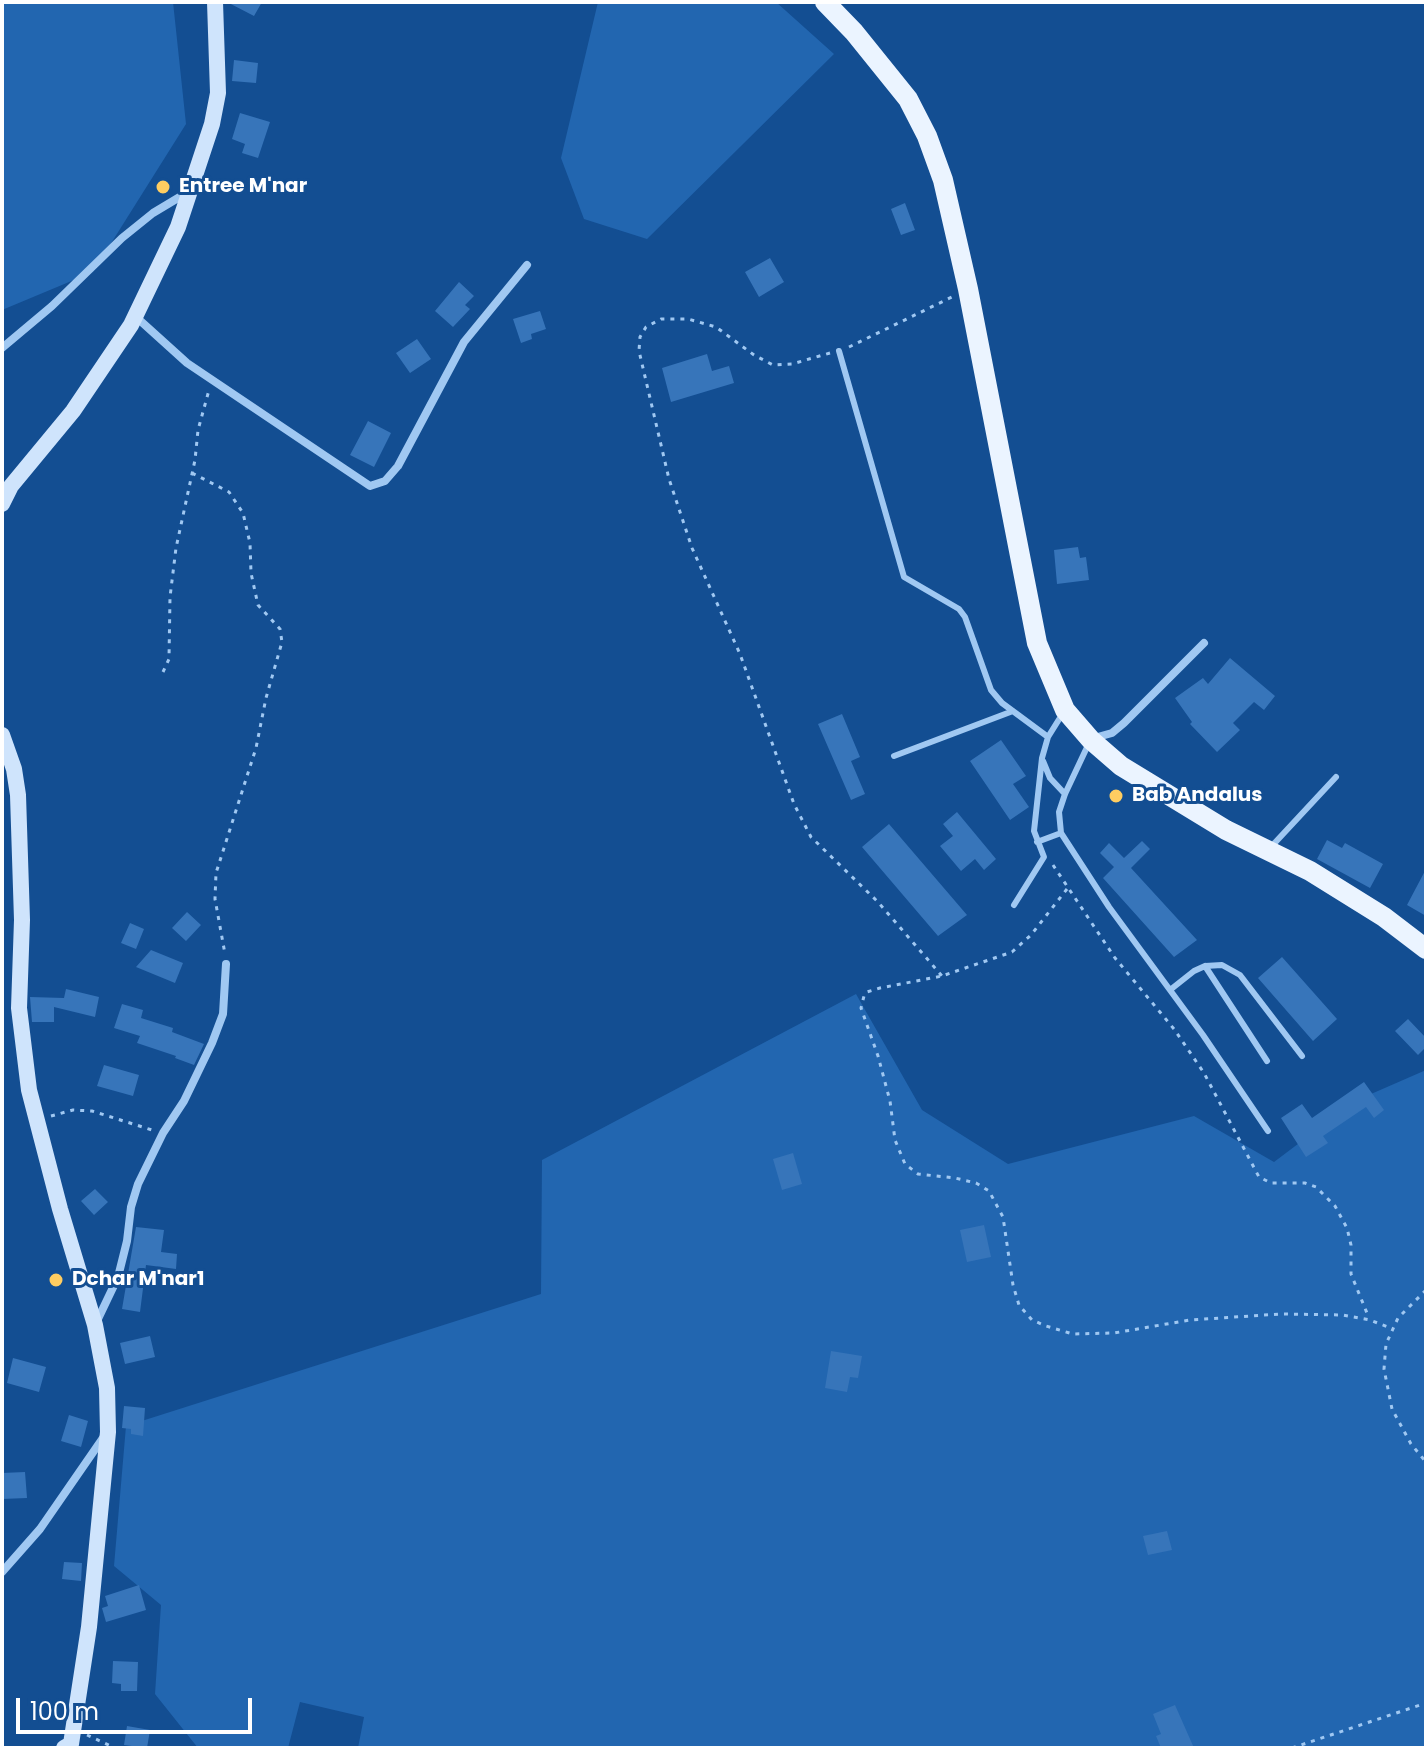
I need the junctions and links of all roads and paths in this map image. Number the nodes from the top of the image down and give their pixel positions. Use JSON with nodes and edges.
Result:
{"nodes":[{"id":1,"x":215,"y":2,"type":"edge"},
{"id":2,"x":825,"y":2,"type":"edge"},
{"id":3,"x":190,"y":191,"type":"junction"},
{"id":4,"x":527,"y":265,"type":"dead end"},
{"id":5,"x":968,"y":289,"type":"junction"},
{"id":6,"x":134,"y":316,"type":"junction"},
{"id":7,"x":2,"y":348,"type":"edge"},
{"id":8,"x":839,"y":351,"type":"junction"},
{"id":9,"x":212,"y":379,"type":"junction"},
{"id":10,"x":192,"y":473,"type":"junction"},
{"id":11,"x":2,"y":504,"type":"edge"},
{"id":12,"x":1204,"y":643,"type":"dead end"},
{"id":13,"x":163,"y":672,"type":"dead end"},
{"id":14,"x":1065,"y":710,"type":"junction"},
{"id":15,"x":1013,"y":711,"type":"junction"},
{"id":16,"x":2,"y":735,"type":"edge"},
{"id":17,"x":1048,"y":737,"type":"junction"},
{"id":18,"x":1091,"y":740,"type":"junction"},
{"id":19,"x":894,"y":756,"type":"dead end"},
{"id":20,"x":1042,"y":758,"type":"junction"},
{"id":21,"x":1336,"y":777,"type":"dead end"},
{"id":22,"x":1065,"y":794,"type":"junction"},
{"id":23,"x":1061,"y":833,"type":"junction"},
{"id":24,"x":1037,"y":842,"type":"junction"},
{"id":25,"x":1268,"y":851,"type":"junction"},
{"id":26,"x":1044,"y":857,"type":"junction"},
{"id":27,"x":1067,"y":889,"type":"junction"},
{"id":28,"x":1014,"y":905,"type":"dead end"},
{"id":29,"x":1426,"y":949,"type":"edge"},
{"id":30,"x":226,"y":964,"type":"joint"},
{"id":31,"x":1205,"y":966,"type":"junction"},
{"id":32,"x":942,"y":976,"type":"junction"},
{"id":33,"x":1170,"y":990,"type":"junction"},
{"id":34,"x":1302,"y":1056,"type":"dead end"},
{"id":35,"x":1267,"y":1061,"type":"dead end"},
{"id":36,"x":36,"y":1120,"type":"junction"},
{"id":37,"x":1268,"y":1131,"type":"dead end"},
{"id":38,"x":163,"y":1133,"type":"junction"},
{"id":39,"x":1426,"y":1290,"type":"edge"},
{"id":40,"x":1370,"y":1320,"type":"junction"},
{"id":41,"x":95,"y":1325,"type":"junction"},
{"id":42,"x":1393,"y":1329,"type":"junction"},
{"id":43,"x":108,"y":1432,"type":"junction"},
{"id":44,"x":1426,"y":1462,"type":"edge"},
{"id":45,"x":2,"y":1572,"type":"edge"},
{"id":46,"x":1426,"y":1703,"type":"edge"},
{"id":47,"x":71,"y":1743,"type":"edge"},
{"id":48,"x":115,"y":1748,"type":"edge"},
{"id":49,"x":1292,"y":1748,"type":"edge"}],
"edges":[{"from":1,"to":3,"type":"street"},
{"from":2,"to":5,"type":"main road"},
{"from":3,"to":6,"type":"street"},
{"from":3,"to":7,"type":"street"},
{"from":4,"to":9,"type":"street"},
{"from":5,"to":8,"type":"path"},
{"from":5,"to":14,"type":"main road"},
{"from":6,"to":9,"type":"street"},
{"from":6,"to":11,"type":"street"},
{"from":8,"to":15,"type":"lane"},
{"from":8,"to":32,"type":"path"},
{"from":9,"to":10,"type":"path"},
{"from":10,"to":13,"type":"path"},
{"from":10,"to":30,"type":"path"},
{"from":12,"to":18,"type":"street"},
{"from":14,"to":17,"type":"lane"},
{"from":14,"to":18,"type":"main road"},
{"from":15,"to":17,"type":"lane"},
{"from":15,"to":19,"type":"lane"},
{"from":16,"to":36,"type":"street"},
{"from":17,"to":20,"type":"lane"},
{"from":18,"to":22,"type":"lane"},
{"from":18,"to":25,"type":"main road"},
{"from":20,"to":22,"type":"lane"},
{"from":20,"to":24,"type":"lane"},
{"from":21,"to":25,"type":"lane"},
{"from":22,"to":23,"type":"lane"},
{"from":23,"to":24,"type":"lane"},
{"from":23,"to":33,"type":"lane"},
{"from":24,"to":26,"type":"lane"},
{"from":25,"to":29,"type":"main road"},
{"from":26,"to":27,"type":"path"},
{"from":26,"to":28,"type":"lane"},
{"from":27,"to":32,"type":"path"},
{"from":27,"to":40,"type":"path"},
{"from":30,"to":38,"type":"street"},
{"from":31,"to":33,"type":"lane"},
{"from":31,"to":34,"type":"lane"},
{"from":31,"to":35,"type":"lane"},
{"from":32,"to":40,"type":"path"},
{"from":33,"to":37,"type":"lane"},
{"from":36,"to":38,"type":"path"},
{"from":36,"to":41,"type":"street"},
{"from":38,"to":41,"type":"street"},
{"from":39,"to":42,"type":"path"},
{"from":40,"to":42,"type":"path"},
{"from":41,"to":43,"type":"street"},
{"from":42,"to":44,"type":"path"},
{"from":43,"to":45,"type":"street"},
{"from":43,"to":47,"type":"street"},
{"from":46,"to":49,"type":"path"},
{"from":47,"to":48,"type":"path"}]}
